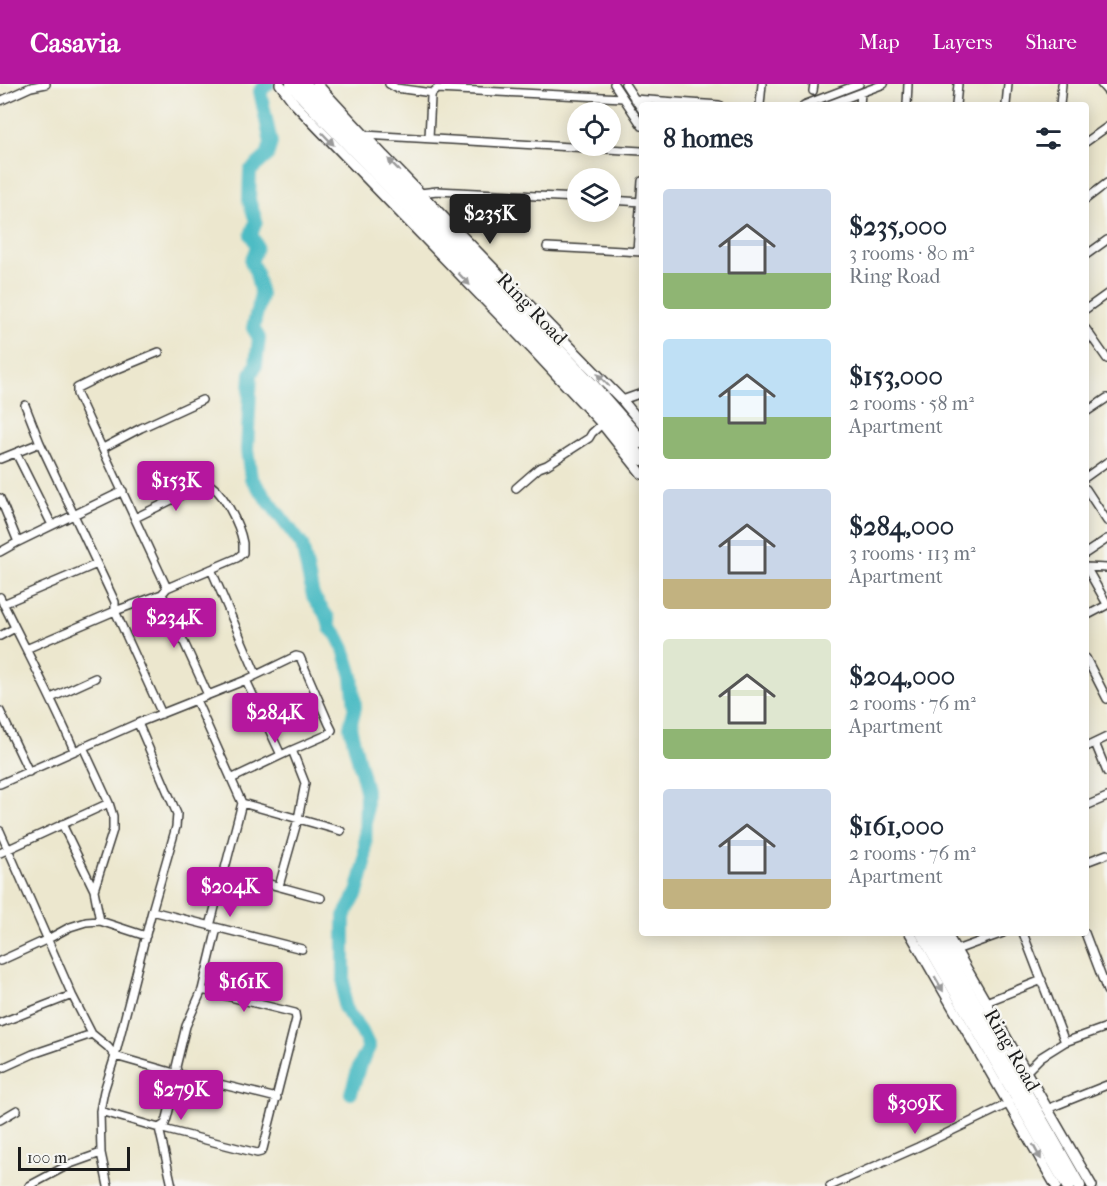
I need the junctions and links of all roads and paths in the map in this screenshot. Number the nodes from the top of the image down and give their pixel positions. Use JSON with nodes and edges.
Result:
{"nodes":[{"id":1,"x":46,"y":84,"type":"edge"},
{"id":2,"x":280,"y":84,"type":"edge"},
{"id":3,"x":317,"y":84,"type":"edge"},
{"id":4,"x":389,"y":84,"type":"edge"},
{"id":5,"x":614,"y":84,"type":"edge"},
{"id":6,"x":625,"y":84,"type":"edge"},
{"id":7,"x":762,"y":84,"type":"edge"},
{"id":8,"x":859,"y":84,"type":"edge"},
{"id":9,"x":884,"y":84,"type":"edge"},
{"id":10,"x":909,"y":84,"type":"edge"},
{"id":11,"x":958,"y":84,"type":"edge"},
{"id":12,"x":1008,"y":84,"type":"edge"},
{"id":13,"x":1062,"y":84,"type":"edge"},
{"id":14,"x":1101,"y":84,"type":"edge"},
{"id":15,"x":30,"y":85,"type":"edge"},
{"id":16,"x":296,"y":88,"type":"edge"},
{"id":17,"x":1107,"y":91,"type":"edge"},
{"id":18,"x":432,"y":93,"type":"junction"},
{"id":19,"x":861,"y":93,"type":"junction"},
{"id":20,"x":623,"y":98,"type":"junction"},
{"id":21,"x":634,"y":99,"type":"junction"},
{"id":22,"x":0,"y":100,"type":"edge"},
{"id":23,"x":676,"y":102,"type":"edge"},
{"id":24,"x":760,"y":102,"type":"edge"},
{"id":25,"x":812,"y":102,"type":"edge"},
{"id":26,"x":836,"y":102,"type":"edge"},
{"id":27,"x":860,"y":102,"type":"edge"},
{"id":28,"x":907,"y":102,"type":"edge"},
{"id":29,"x":956,"y":102,"type":"edge"},
{"id":30,"x":1006,"y":102,"type":"edge"},
{"id":31,"x":1060,"y":102,"type":"edge"},
{"id":32,"x":639,"y":106,"type":"edge"},
{"id":33,"x":639,"y":122,"type":"edge"},
{"id":34,"x":1107,"y":127,"type":"edge"},
{"id":35,"x":364,"y":135,"type":"junction"},
{"id":36,"x":429,"y":138,"type":"junction"},
{"id":37,"x":1089,"y":140,"type":"edge"},
{"id":38,"x":639,"y":151,"type":"edge"},
{"id":39,"x":1107,"y":183,"type":"edge"},
{"id":40,"x":420,"y":193,"type":"junction"},
{"id":41,"x":567,"y":197,"type":"edge"},
{"id":42,"x":1089,"y":197,"type":"edge"},
{"id":43,"x":621,"y":201,"type":"edge"},
{"id":44,"x":639,"y":202,"type":"edge"},
{"id":45,"x":1107,"y":240,"type":"edge"},
{"id":46,"x":548,"y":247,"type":"dead end"},
{"id":47,"x":639,"y":251,"type":"edge"},
{"id":48,"x":1089,"y":253,"type":"edge"},
{"id":49,"x":1107,"y":294,"type":"edge"},
{"id":50,"x":1089,"y":307,"type":"edge"},
{"id":51,"x":1089,"y":332,"type":"edge"},
{"id":52,"x":1105,"y":350,"type":"edge"},
{"id":53,"x":159,"y":352,"type":"dead end"},
{"id":54,"x":1107,"y":360,"type":"edge"},
{"id":55,"x":639,"y":394,"type":"edge"},
{"id":56,"x":1107,"y":398,"type":"edge"},
{"id":57,"x":201,"y":400,"type":"dead end"},
{"id":58,"x":622,"y":400,"type":"junction"},
{"id":59,"x":25,"y":405,"type":"dead end"},
{"id":60,"x":1089,"y":410,"type":"edge"},
{"id":61,"x":639,"y":420,"type":"edge"},
{"id":62,"x":602,"y":424,"type":"junction"},
{"id":63,"x":639,"y":439,"type":"edge"},
{"id":64,"x":40,"y":443,"type":"junction"},
{"id":65,"x":103,"y":448,"type":"junction"},
{"id":66,"x":16,"y":453,"type":"junction"},
{"id":67,"x":639,"y":455,"type":"edge"},
{"id":68,"x":0,"y":459,"type":"edge"},
{"id":69,"x":1107,"y":462,"type":"edge"},
{"id":70,"x":639,"y":470,"type":"edge"},
{"id":71,"x":1089,"y":475,"type":"edge"},
{"id":72,"x":516,"y":488,"type":"dead end"},
{"id":73,"x":123,"y":491,"type":"junction"},
{"id":74,"x":1089,"y":494,"type":"edge"},
{"id":75,"x":0,"y":498,"type":"edge"},
{"id":76,"x":75,"y":514,"type":"junction"},
{"id":77,"x":135,"y":518,"type":"junction"},
{"id":78,"x":1107,"y":521,"type":"edge"},
{"id":79,"x":52,"y":525,"type":"junction"},
{"id":80,"x":1107,"y":539,"type":"edge"},
{"id":81,"x":18,"y":542,"type":"junction"},
{"id":82,"x":1089,"y":551,"type":"edge"},
{"id":83,"x":0,"y":552,"type":"edge"},
{"id":84,"x":98,"y":564,"type":"junction"},
{"id":85,"x":1089,"y":567,"type":"edge"},
{"id":86,"x":1107,"y":568,"type":"edge"},
{"id":87,"x":211,"y":569,"type":"junction"},
{"id":88,"x":1089,"y":572,"type":"edge"},
{"id":89,"x":165,"y":591,"type":"junction"},
{"id":90,"x":2,"y":600,"type":"edge"},
{"id":91,"x":1107,"y":605,"type":"edge"},
{"id":92,"x":115,"y":611,"type":"junction"},
{"id":93,"x":1089,"y":614,"type":"edge"},
{"id":94,"x":15,"y":628,"type":"junction"},
{"id":95,"x":0,"y":636,"type":"edge"},
{"id":96,"x":26,"y":649,"type":"junction"},
{"id":97,"x":1089,"y":664,"type":"edge"},
{"id":98,"x":256,"y":674,"type":"junction"},
{"id":99,"x":95,"y":678,"type":"dead end"},
{"id":100,"x":246,"y":680,"type":"junction"},
{"id":101,"x":208,"y":695,"type":"junction"},
{"id":102,"x":51,"y":698,"type":"junction"},
{"id":103,"x":1107,"y":699,"type":"edge"},
{"id":104,"x":196,"y":700,"type":"junction"},
{"id":105,"x":0,"y":711,"type":"edge"},
{"id":106,"x":162,"y":714,"type":"junction"},
{"id":107,"x":2,"y":721,"type":"edge"},
{"id":108,"x":138,"y":723,"type":"junction"},
{"id":109,"x":1107,"y":737,"type":"edge"},
{"id":110,"x":1095,"y":743,"type":"junction"},
{"id":111,"x":1089,"y":746,"type":"edge"},
{"id":112,"x":83,"y":747,"type":"junction"},
{"id":113,"x":74,"y":750,"type":"junction"},
{"id":114,"x":292,"y":750,"type":"junction"},
{"id":115,"x":281,"y":755,"type":"junction"},
{"id":116,"x":29,"y":772,"type":"junction"},
{"id":117,"x":1107,"y":772,"type":"edge"},
{"id":118,"x":231,"y":779,"type":"junction"},
{"id":119,"x":0,"y":784,"type":"edge"},
{"id":120,"x":1107,"y":797,"type":"edge"},
{"id":121,"x":109,"y":803,"type":"junction"},
{"id":122,"x":242,"y":803,"type":"junction"},
{"id":123,"x":1089,"y":805,"type":"edge"},
{"id":124,"x":298,"y":819,"type":"junction"},
{"id":125,"x":62,"y":824,"type":"junction"},
{"id":126,"x":0,"y":831,"type":"edge"},
{"id":127,"x":342,"y":831,"type":"dead end"},
{"id":128,"x":8,"y":849,"type":"junction"},
{"id":129,"x":0,"y":853,"type":"edge"},
{"id":130,"x":1107,"y":854,"type":"edge"},
{"id":131,"x":1089,"y":861,"type":"edge"},
{"id":132,"x":225,"y":872,"type":"junction"},
{"id":133,"x":279,"y":886,"type":"junction"},
{"id":134,"x":94,"y":891,"type":"junction"},
{"id":135,"x":321,"y":898,"type":"dead end"},
{"id":136,"x":152,"y":911,"type":"junction"},
{"id":137,"x":100,"y":921,"type":"junction"},
{"id":138,"x":213,"y":927,"type":"junction"},
{"id":139,"x":146,"y":936,"type":"junction"},
{"id":140,"x":912,"y":936,"type":"edge"},
{"id":141,"x":924,"y":936,"type":"edge"},
{"id":142,"x":937,"y":936,"type":"edge"},
{"id":143,"x":948,"y":936,"type":"edge"},
{"id":144,"x":995,"y":936,"type":"edge"},
{"id":145,"x":1024,"y":936,"type":"edge"},
{"id":146,"x":1086,"y":936,"type":"edge"},
{"id":147,"x":48,"y":939,"type":"junction"},
{"id":148,"x":302,"y":949,"type":"dead end"},
{"id":149,"x":956,"y":950,"type":"junction"},
{"id":150,"x":0,"y":961,"type":"edge"},
{"id":151,"x":1042,"y":980,"type":"junction"},
{"id":152,"x":202,"y":990,"type":"junction"},
{"id":153,"x":1107,"y":992,"type":"edge"},
{"id":154,"x":72,"y":995,"type":"junction"},
{"id":155,"x":986,"y":1002,"type":"junction"},
{"id":156,"x":0,"y":1023,"type":"edge"},
{"id":157,"x":1107,"y":1027,"type":"edge"},
{"id":158,"x":92,"y":1034,"type":"junction"},
{"id":159,"x":1065,"y":1042,"type":"junction"},
{"id":160,"x":115,"y":1056,"type":"junction"},
{"id":161,"x":0,"y":1069,"type":"edge"},
{"id":162,"x":1026,"y":1072,"type":"junction"},
{"id":163,"x":178,"y":1074,"type":"junction"},
{"id":164,"x":1107,"y":1084,"type":"edge"},
{"id":165,"x":277,"y":1098,"type":"junction"},
{"id":166,"x":1013,"y":1101,"type":"junction"},
{"id":167,"x":1047,"y":1109,"type":"junction"},
{"id":168,"x":17,"y":1110,"type":"dead end"},
{"id":169,"x":100,"y":1111,"type":"junction"},
{"id":170,"x":0,"y":1120,"type":"edge"},
{"id":171,"x":159,"y":1128,"type":"junction"},
{"id":172,"x":102,"y":1153,"type":"junction"},
{"id":173,"x":40,"y":1183,"type":"edge"},
{"id":174,"x":29,"y":1186,"type":"edge"},
{"id":175,"x":108,"y":1186,"type":"edge"},
{"id":176,"x":172,"y":1186,"type":"edge"},
{"id":177,"x":830,"y":1186,"type":"edge"},
{"id":178,"x":1056,"y":1186,"type":"edge"},
{"id":179,"x":1068,"y":1186,"type":"edge"},
{"id":180,"x":1079,"y":1186,"type":"edge"},
{"id":181,"x":1092,"y":1186,"type":"edge"}],
"edges":[{"from":1,"to":15,"type":"street"},
{"from":2,"to":16,"type":"street"},
{"from":3,"to":35,"type":"street"},
{"from":4,"to":18,"type":"street"},
{"from":5,"to":20,"type":"street"},
{"from":6,"to":21,"type":"street"},
{"from":7,"to":24,"type":"street"},
{"from":8,"to":25,"type":"street"},
{"from":9,"to":19,"type":"street"},
{"from":10,"to":28,"type":"street"},
{"from":11,"to":29,"type":"street"},
{"from":12,"to":30,"type":"street"},
{"from":13,"to":31,"type":"street"},
{"from":14,"to":17,"type":"street"},
{"from":15,"to":22,"type":"street"},
{"from":16,"to":62,"type":"street","one_way":true},
{"from":16,"to":63,"type":"highway","name":"Ring Road"},
{"from":16,"to":67,"type":"highway","name":"Ring Road"},
{"from":18,"to":20,"type":"street"},
{"from":18,"to":36,"type":"street"},
{"from":19,"to":26,"type":"street"},
{"from":19,"to":27,"type":"street"},
{"from":20,"to":33,"type":"street"},
{"from":21,"to":23,"type":"street"},
{"from":21,"to":32,"type":"street"},
{"from":34,"to":37,"type":"street"},
{"from":35,"to":36,"type":"street"},
{"from":40,"to":35,"type":"street","one_way":true},
{"from":36,"to":38,"type":"street"},
{"from":39,"to":42,"type":"street"},
{"from":40,"to":41,"type":"street"},
{"from":58,"to":40,"type":"street","one_way":true},
{"from":43,"to":44,"type":"street"},
{"from":45,"to":48,"type":"street"},
{"from":46,"to":47,"type":"street"},
{"from":49,"to":50,"type":"street"},
{"from":51,"to":52,"type":"street"},
{"from":52,"to":54,"type":"street"},
{"from":53,"to":65,"type":"street"},
{"from":55,"to":58,"type":"street"},
{"from":56,"to":60,"type":"street"},
{"from":57,"to":65,"type":"street"},
{"from":58,"to":61,"type":"street"},
{"from":59,"to":64,"type":"street"},
{"from":62,"to":70,"type":"street"},
{"from":62,"to":72,"type":"street"},
{"from":64,"to":66,"type":"street"},
{"from":64,"to":76,"type":"street"},
{"from":65,"to":73,"type":"street"},
{"from":66,"to":68,"type":"street"},
{"from":66,"to":79,"type":"street"},
{"from":69,"to":71,"type":"street"},
{"from":73,"to":76,"type":"street"},
{"from":73,"to":77,"type":"street"},
{"from":74,"to":78,"type":"street"},
{"from":75,"to":81,"type":"street"},
{"from":76,"to":79,"type":"street"},
{"from":76,"to":84,"type":"street"},
{"from":77,"to":87,"type":"street"},
{"from":77,"to":89,"type":"street"},
{"from":79,"to":81,"type":"street"},
{"from":80,"to":82,"type":"street"},
{"from":81,"to":83,"type":"street"},
{"from":84,"to":90,"type":"street"},
{"from":84,"to":92,"type":"street"},
{"from":85,"to":86,"type":"street"},
{"from":87,"to":89,"type":"street"},
{"from":87,"to":98,"type":"street"},
{"from":88,"to":91,"type":"street"},
{"from":89,"to":92,"type":"street"},
{"from":89,"to":101,"type":"street"},
{"from":90,"to":94,"type":"street"},
{"from":91,"to":93,"type":"street"},
{"from":92,"to":96,"type":"street"},
{"from":92,"to":106,"type":"street"},
{"from":94,"to":95,"type":"street"},
{"from":94,"to":96,"type":"street"},
{"from":96,"to":102,"type":"street"},
{"from":97,"to":103,"type":"street"},
{"from":98,"to":100,"type":"street"},
{"from":98,"to":114,"type":"street"},
{"from":99,"to":102,"type":"street"},
{"from":100,"to":101,"type":"street"},
{"from":100,"to":115,"type":"street"},
{"from":101,"to":104,"type":"street"},
{"from":102,"to":113,"type":"street"},
{"from":104,"to":106,"type":"street"},
{"from":104,"to":118,"type":"street"},
{"from":105,"to":107,"type":"street"},
{"from":106,"to":108,"type":"street"},
{"from":107,"to":116,"type":"street"},
{"from":108,"to":112,"type":"street"},
{"from":108,"to":136,"type":"street"},
{"from":109,"to":110,"type":"street"},
{"from":110,"to":111,"type":"street"},
{"from":110,"to":117,"type":"street"},
{"from":112,"to":113,"type":"street"},
{"from":112,"to":121,"type":"street"},
{"from":113,"to":116,"type":"street"},
{"from":114,"to":115,"type":"street"},
{"from":114,"to":124,"type":"street"},
{"from":115,"to":118,"type":"street"},
{"from":116,"to":119,"type":"street"},
{"from":118,"to":122,"type":"street"},
{"from":120,"to":123,"type":"street"},
{"from":121,"to":125,"type":"street"},
{"from":121,"to":134,"type":"street"},
{"from":122,"to":124,"type":"street"},
{"from":122,"to":132,"type":"street"},
{"from":124,"to":127,"type":"street"},
{"from":124,"to":133,"type":"street"},
{"from":125,"to":128,"type":"street"},
{"from":125,"to":134,"type":"street"},
{"from":126,"to":128,"type":"street"},
{"from":128,"to":129,"type":"street"},
{"from":128,"to":147,"type":"street"},
{"from":130,"to":131,"type":"street"},
{"from":132,"to":133,"type":"street"},
{"from":132,"to":138,"type":"street"},
{"from":133,"to":135,"type":"street"},
{"from":134,"to":137,"type":"street"},
{"from":136,"to":138,"type":"street"},
{"from":136,"to":139,"type":"street"},
{"from":137,"to":139,"type":"street"},
{"from":137,"to":147,"type":"street"},
{"from":138,"to":148,"type":"street"},
{"from":138,"to":152,"type":"street"},
{"from":139,"to":160,"type":"street"},
{"from":140,"to":166,"type":"street","one_way":true},
{"from":141,"to":166,"type":"highway","name":"Ring Road"},
{"from":142,"to":180,"type":"highway","name":"Ring Road"},
{"from":143,"to":149,"type":"street"},
{"from":144,"to":149,"type":"street"},
{"from":145,"to":151,"type":"street"},
{"from":146,"to":153,"type":"street"},
{"from":147,"to":150,"type":"street"},
{"from":147,"to":154,"type":"street"},
{"from":149,"to":155,"type":"street"},
{"from":151,"to":155,"type":"street"},
{"from":151,"to":159,"type":"street"},
{"from":152,"to":163,"type":"street"},
{"from":152,"to":165,"type":"street"},
{"from":154,"to":156,"type":"street"},
{"from":154,"to":158,"type":"street"},
{"from":155,"to":162,"type":"street"},
{"from":157,"to":159,"type":"street"},
{"from":158,"to":160,"type":"street"},
{"from":158,"to":161,"type":"street"},
{"from":159,"to":162,"type":"street"},
{"from":160,"to":163,"type":"street"},
{"from":160,"to":169,"type":"street"},
{"from":162,"to":167,"type":"street"},
{"from":163,"to":165,"type":"street"},
{"from":163,"to":171,"type":"street"},
{"from":164,"to":167,"type":"street"},
{"from":165,"to":171,"type":"street"},
{"from":166,"to":177,"type":"street"},
{"from":166,"to":178,"type":"street","one_way":true},
{"from":166,"to":179,"type":"highway","name":"Ring Road"},
{"from":167,"to":181,"type":"street"},
{"from":168,"to":170,"type":"street"},
{"from":169,"to":171,"type":"street"},
{"from":169,"to":172,"type":"street"},
{"from":171,"to":176,"type":"street"},
{"from":172,"to":173,"type":"street"},
{"from":172,"to":175,"type":"street"},
{"from":173,"to":174,"type":"street"}]}
